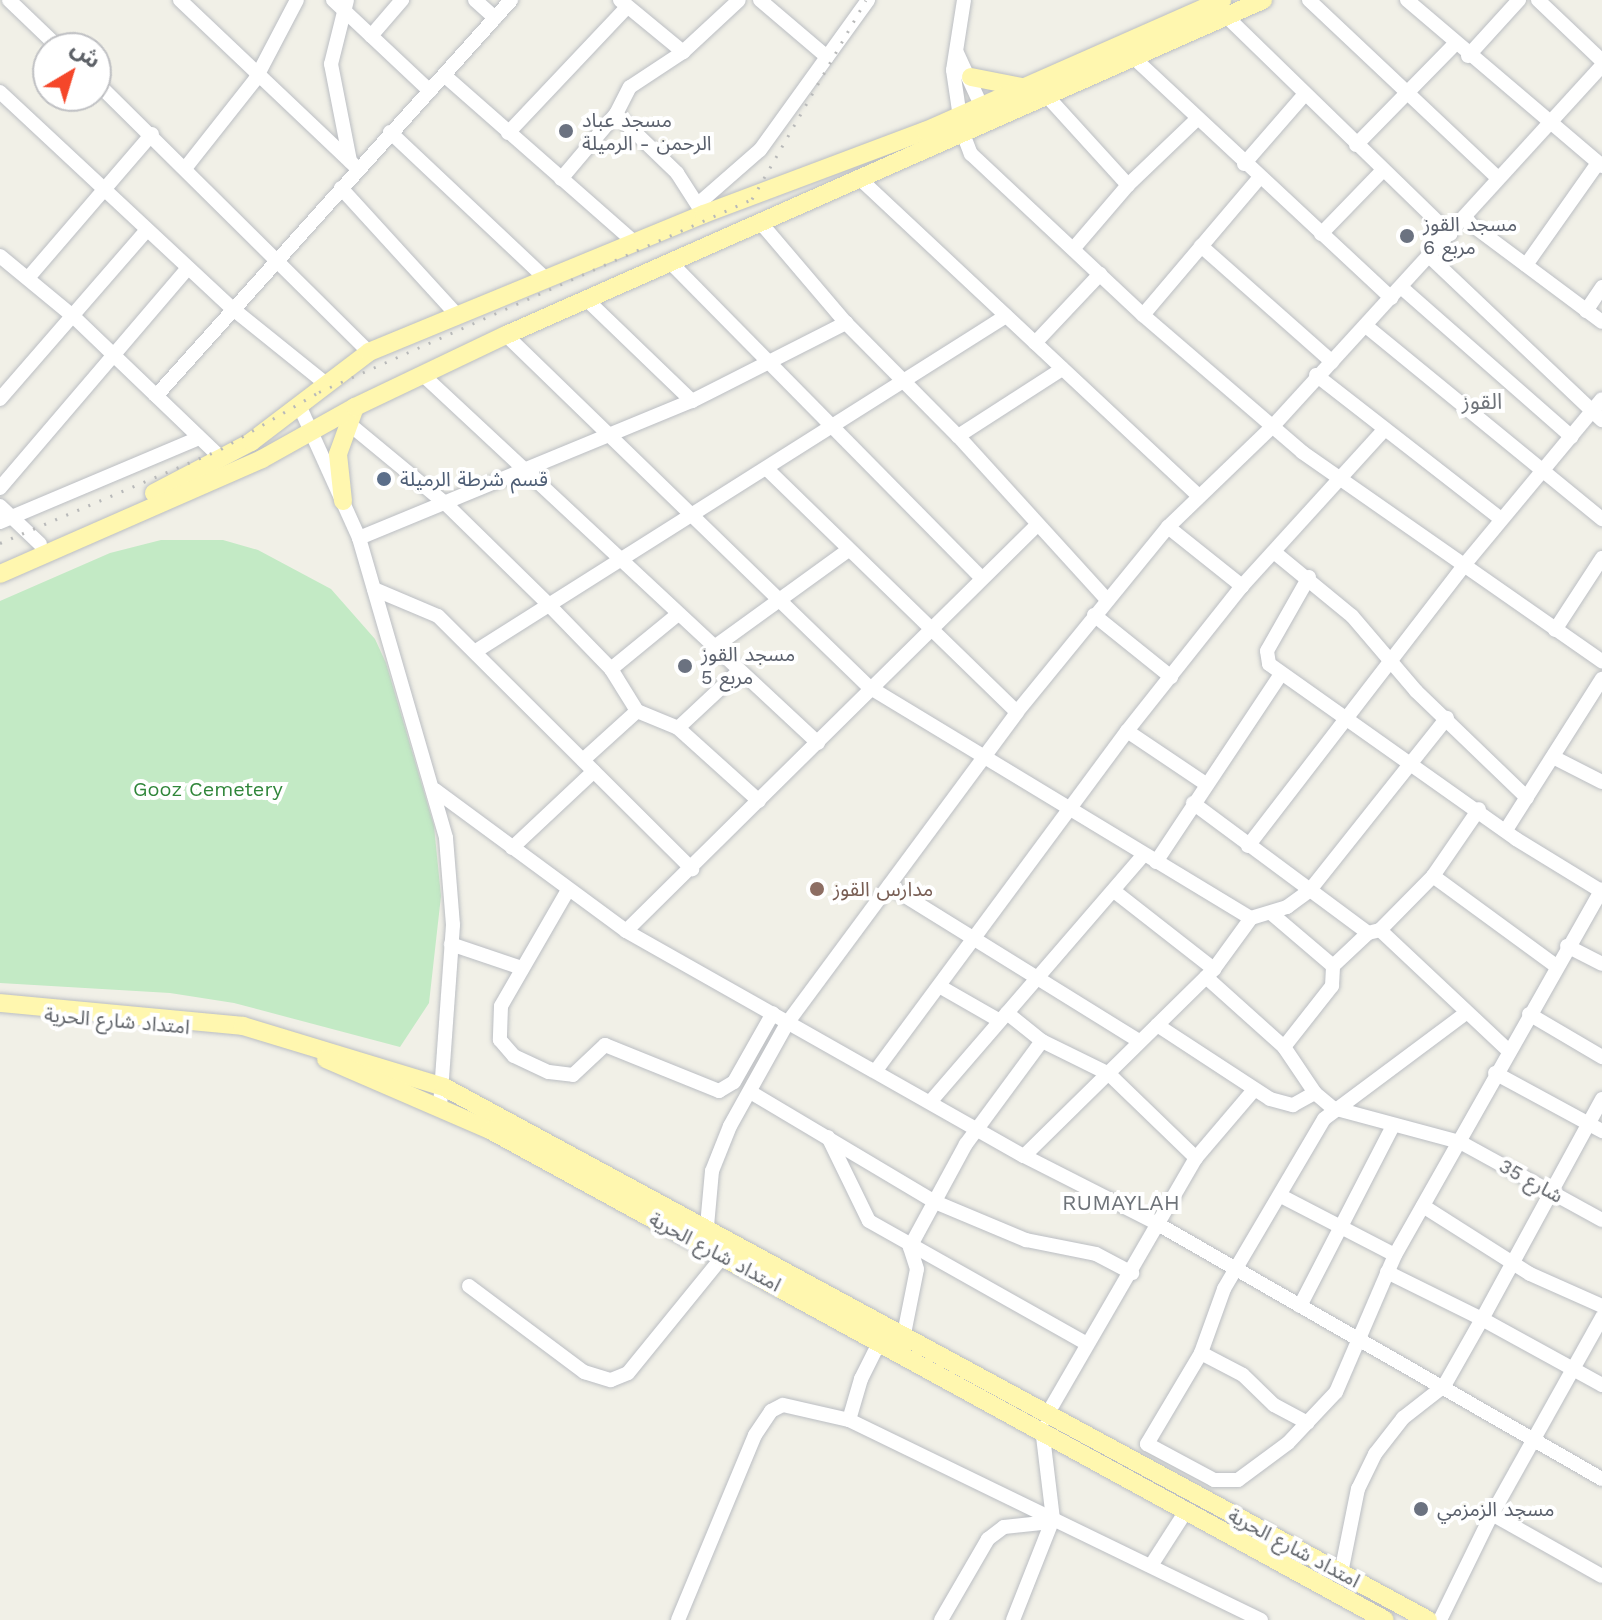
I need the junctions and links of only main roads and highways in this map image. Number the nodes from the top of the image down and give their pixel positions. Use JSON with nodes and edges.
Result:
{"nodes":[{"id":1,"x":1263,"y":0,"type":"edge"},
{"id":2,"x":1224,"y":8,"type":"edge"},
{"id":3,"x":971,"y":77,"type":"road end"},
{"id":4,"x":1024,"y":87,"type":"junction"},
{"id":5,"x":985,"y":113,"type":"junction"},
{"id":6,"x":961,"y":123,"type":"junction"},
{"id":7,"x":351,"y":415,"type":"junction"},
{"id":8,"x":343,"y":501,"type":"road end"},
{"id":9,"x":0,"y":562,"type":"edge"},
{"id":10,"x":0,"y":574,"type":"edge"},
{"id":11,"x":0,"y":1003,"type":"edge"},
{"id":12,"x":0,"y":1011,"type":"edge"},
{"id":13,"x":1045,"y":1421,"type":"junction"},
{"id":14,"x":1219,"y":1507,"type":"junction"},
{"id":15,"x":1211,"y":1524,"type":"junction"},
{"id":16,"x":1380,"y":1619,"type":"edge"},
{"id":17,"x":1428,"y":1620,"type":"edge"}],
"edges":[{"from":1,"to":2,"type":"main road"},
{"from":2,"to":4,"type":"main road"},
{"from":2,"to":5,"type":"main road"},
{"from":3,"to":4,"type":"main road"},
{"from":4,"to":5,"type":"main road"},
{"from":5,"to":6,"type":"main road"},
{"from":6,"to":7,"type":"main road"},
{"from":6,"to":9,"type":"main road"},
{"from":7,"to":8,"type":"main road"},
{"from":7,"to":10,"type":"main road"},
{"from":11,"to":13,"type":"main road","name":"امتداد شارع الحرية"},
{"from":12,"to":13,"type":"main road","name":"امتداد شارع الحرية"},
{"from":13,"to":14,"type":"main road","name":"امتداد شارع الحرية"},
{"from":13,"to":15,"type":"main road","name":"امتداد شارع الحرية"},
{"from":14,"to":15,"type":"main road"},
{"from":14,"to":17,"type":"main road","name":"امتداد شارع الحرية"},
{"from":15,"to":16,"type":"main road","name":"امتداد شارع الحرية"}]}
